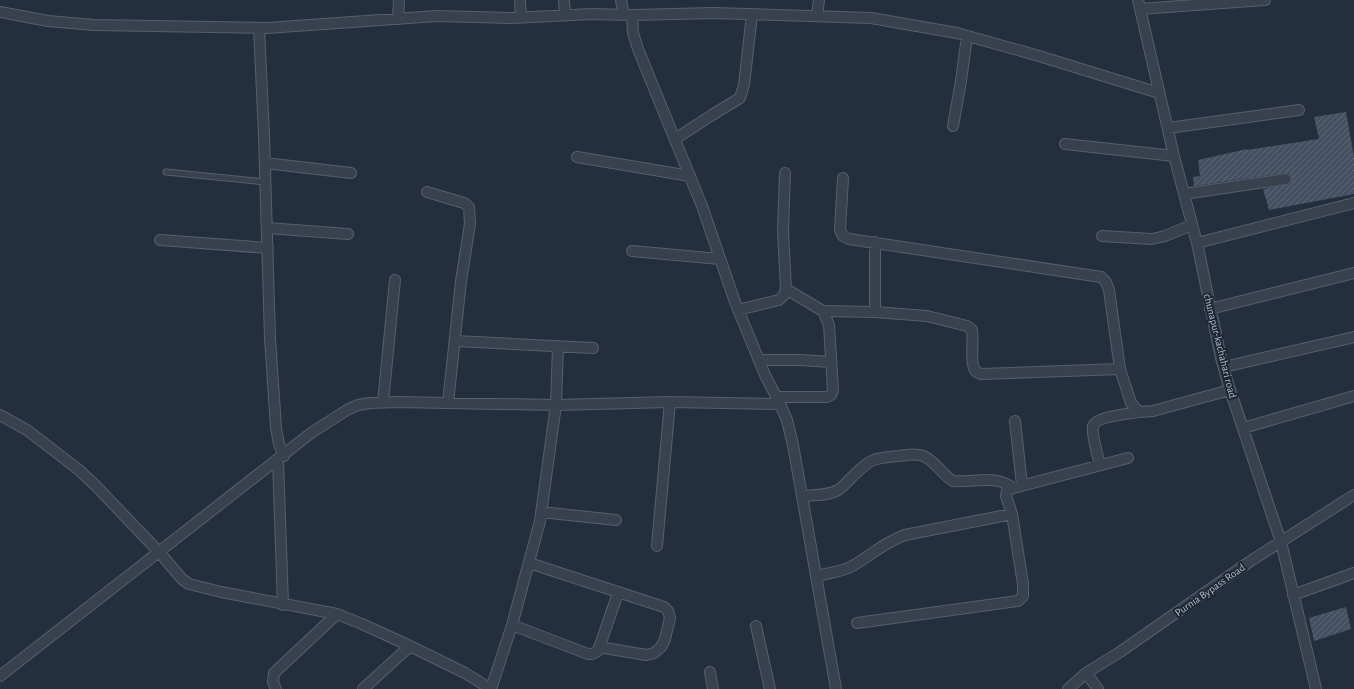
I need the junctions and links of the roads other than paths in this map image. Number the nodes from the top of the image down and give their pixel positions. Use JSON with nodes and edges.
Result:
{"nodes":[{"id":1,"x":399,"y":0,"type":"edge"},
{"id":2,"x":520,"y":0,"type":"edge"},
{"id":3,"x":564,"y":0,"type":"edge"},
{"id":4,"x":621,"y":0,"type":"edge"},
{"id":5,"x":819,"y":0,"type":"edge"},
{"id":6,"x":1265,"y":0,"type":"edge"},
{"id":7,"x":1139,"y":4,"type":"edge"},
{"id":8,"x":0,"y":12,"type":"edge"},
{"id":9,"x":752,"y":14,"type":"junction"},
{"id":10,"x":565,"y":15,"type":"junction"},
{"id":11,"x":628,"y":15,"type":"junction"},
{"id":12,"x":817,"y":16,"type":"junction"},
{"id":13,"x":521,"y":17,"type":"junction"},
{"id":14,"x":398,"y":19,"type":"junction"},
{"id":15,"x":259,"y":28,"type":"junction"},
{"id":16,"x":966,"y":36,"type":"junction"},
{"id":17,"x":1159,"y":93,"type":"junction"},
{"id":18,"x":1299,"y":110,"type":"dead end"},
{"id":19,"x":953,"y":126,"type":"dead end"},
{"id":20,"x":1168,"y":128,"type":"junction"},
{"id":21,"x":675,"y":139,"type":"junction"},
{"id":22,"x":1064,"y":144,"type":"dead end"},
{"id":23,"x":1174,"y":156,"type":"junction"},
{"id":24,"x":577,"y":157,"type":"dead end"},
{"id":25,"x":265,"y":163,"type":"junction"},
{"id":26,"x":166,"y":172,"type":"dead end"},
{"id":27,"x":352,"y":173,"type":"dead end"},
{"id":28,"x":785,"y":173,"type":"dead end"},
{"id":29,"x":690,"y":176,"type":"junction"},
{"id":30,"x":844,"y":178,"type":"dead end"},
{"id":31,"x":1286,"y":179,"type":"dead end"},
{"id":32,"x":265,"y":182,"type":"junction"},
{"id":33,"x":426,"y":192,"type":"dead end"},
{"id":34,"x":1184,"y":194,"type":"junction"},
{"id":35,"x":1354,"y":203,"type":"edge"},
{"id":36,"x":1192,"y":225,"type":"junction"},
{"id":37,"x":267,"y":228,"type":"junction"},
{"id":38,"x":348,"y":234,"type":"dead end"},
{"id":39,"x":1102,"y":236,"type":"dead end"},
{"id":40,"x":160,"y":240,"type":"dead end"},
{"id":41,"x":875,"y":242,"type":"junction"},
{"id":42,"x":1197,"y":243,"type":"junction"},
{"id":43,"x":268,"y":248,"type":"junction"},
{"id":44,"x":632,"y":251,"type":"dead end"},
{"id":45,"x":720,"y":259,"type":"junction"},
{"id":46,"x":1354,"y":274,"type":"edge"},
{"id":47,"x":395,"y":280,"type":"dead end"},
{"id":48,"x":786,"y":289,"type":"junction"},
{"id":49,"x":1210,"y":309,"type":"junction"},
{"id":50,"x":738,"y":310,"type":"junction"},
{"id":51,"x":823,"y":311,"type":"junction"},
{"id":52,"x":875,"y":312,"type":"junction"},
{"id":53,"x":1354,"y":338,"type":"edge"},
{"id":54,"x":456,"y":341,"type":"junction"},
{"id":55,"x":558,"y":346,"type":"junction"},
{"id":56,"x":593,"y":348,"type":"dead end"},
{"id":57,"x":759,"y":360,"type":"junction"},
{"id":58,"x":831,"y":362,"type":"junction"},
{"id":59,"x":1224,"y":368,"type":"junction"},
{"id":60,"x":1120,"y":369,"type":"junction"},
{"id":61,"x":1230,"y":390,"type":"junction"},
{"id":62,"x":1354,"y":396,"type":"edge"},
{"id":63,"x":778,"y":400,"type":"junction"},
{"id":64,"x":383,"y":402,"type":"junction"},
{"id":65,"x":670,"y":402,"type":"junction"},
{"id":66,"x":448,"y":403,"type":"junction"},
{"id":67,"x":556,"y":405,"type":"junction"},
{"id":68,"x":1140,"y":412,"type":"junction"},
{"id":69,"x":2,"y":419,"type":"edge"},
{"id":70,"x":1015,"y":421,"type":"dead end"},
{"id":71,"x":1243,"y":428,"type":"junction"},
{"id":72,"x":281,"y":458,"type":"junction"},
{"id":73,"x":1128,"y":458,"type":"dead end"},
{"id":74,"x":1100,"y":466,"type":"junction"},
{"id":75,"x":1017,"y":486,"type":"junction"},
{"id":76,"x":1354,"y":495,"type":"edge"},
{"id":77,"x":802,"y":496,"type":"junction"},
{"id":78,"x":541,"y":512,"type":"junction"},
{"id":79,"x":1012,"y":514,"type":"junction"},
{"id":80,"x":616,"y":520,"type":"dead end"},
{"id":81,"x":1281,"y":542,"type":"junction"},
{"id":82,"x":657,"y":546,"type":"dead end"},
{"id":83,"x":160,"y":552,"type":"junction"},
{"id":84,"x":529,"y":563,"type":"junction"},
{"id":85,"x":1354,"y":573,"type":"edge"},
{"id":86,"x":816,"y":576,"type":"junction"},
{"id":87,"x":618,"y":593,"type":"junction"},
{"id":88,"x":1293,"y":595,"type":"junction"},
{"id":89,"x":283,"y":605,"type":"junction"},
{"id":90,"x":337,"y":614,"type":"junction"},
{"id":91,"x":857,"y":623,"type":"dead end"},
{"id":92,"x":512,"y":625,"type":"junction"},
{"id":93,"x":756,"y":626,"type":"dead end"},
{"id":94,"x":410,"y":646,"type":"junction"},
{"id":95,"x":599,"y":647,"type":"junction"},
{"id":96,"x":710,"y":672,"type":"dead end"},
{"id":97,"x":1086,"y":673,"type":"junction"},
{"id":98,"x":0,"y":676,"type":"edge"},
{"id":99,"x":276,"y":689,"type":"edge"},
{"id":100,"x":363,"y":689,"type":"edge"},
{"id":101,"x":491,"y":689,"type":"edge"},
{"id":102,"x":713,"y":689,"type":"edge"},
{"id":103,"x":770,"y":689,"type":"edge"},
{"id":104,"x":836,"y":689,"type":"edge"},
{"id":105,"x":1068,"y":689,"type":"edge"},
{"id":106,"x":1098,"y":689,"type":"edge"},
{"id":107,"x":1316,"y":689,"type":"edge"}],
"edges":[{"from":1,"to":14,"type":"street"},
{"from":2,"to":13,"type":"street"},
{"from":3,"to":10,"type":"street"},
{"from":4,"to":11,"type":"street"},
{"from":5,"to":12,"type":"street"},
{"from":6,"to":7,"type":"street"},
{"from":7,"to":17,"type":"street","name":"chunapur-kachahari road"},
{"from":8,"to":15,"type":"street"},
{"from":9,"to":11,"type":"street"},
{"from":9,"to":12,"type":"street"},
{"from":9,"to":21,"type":"street"},
{"from":10,"to":11,"type":"street"},
{"from":10,"to":13,"type":"street"},
{"from":11,"to":21,"type":"street"},
{"from":12,"to":16,"type":"street"},
{"from":13,"to":14,"type":"street"},
{"from":14,"to":15,"type":"street"},
{"from":15,"to":25,"type":"street"},
{"from":16,"to":17,"type":"street"},
{"from":16,"to":19,"type":"street"},
{"from":17,"to":20,"type":"street","name":"chunapur-kachahari road"},
{"from":18,"to":20,"type":"street"},
{"from":20,"to":23,"type":"street","name":"chunapur-kachahari road"},
{"from":21,"to":29,"type":"street"},
{"from":22,"to":23,"type":"street"},
{"from":23,"to":34,"type":"street","name":"chunapur-kachahari road"},
{"from":24,"to":29,"type":"street"},
{"from":25,"to":27,"type":"street"},
{"from":25,"to":32,"type":"street"},
{"from":26,"to":32,"type":"lane"},
{"from":28,"to":48,"type":"street"},
{"from":29,"to":45,"type":"street"},
{"from":30,"to":41,"type":"street"},
{"from":31,"to":34,"type":"street"},
{"from":32,"to":37,"type":"street"},
{"from":33,"to":54,"type":"street"},
{"from":34,"to":36,"type":"street","name":"chunapur-kachahari road"},
{"from":35,"to":42,"type":"street"},
{"from":36,"to":39,"type":"street"},
{"from":36,"to":42,"type":"street","name":"chunapur-kachahari road"},
{"from":37,"to":38,"type":"street"},
{"from":37,"to":43,"type":"street"},
{"from":40,"to":43,"type":"street"},
{"from":41,"to":52,"type":"street"},
{"from":41,"to":60,"type":"street"},
{"from":42,"to":49,"type":"street","name":"chunapur-kachahari road"},
{"from":43,"to":72,"type":"street"},
{"from":44,"to":45,"type":"street"},
{"from":45,"to":50,"type":"street"},
{"from":46,"to":49,"type":"street"},
{"from":47,"to":64,"type":"street"},
{"from":48,"to":50,"type":"street"},
{"from":48,"to":51,"type":"street"},
{"from":49,"to":59,"type":"street","name":"chunapur-kachahari road"},
{"from":50,"to":57,"type":"street"},
{"from":51,"to":52,"type":"street"},
{"from":51,"to":58,"type":"street"},
{"from":52,"to":60,"type":"street"},
{"from":53,"to":59,"type":"street"},
{"from":54,"to":55,"type":"street"},
{"from":54,"to":66,"type":"street"},
{"from":55,"to":56,"type":"street"},
{"from":55,"to":67,"type":"street"},
{"from":57,"to":58,"type":"street"},
{"from":57,"to":63,"type":"street"},
{"from":58,"to":63,"type":"street"},
{"from":59,"to":61,"type":"street","name":"chunapur-kachahari road"},
{"from":60,"to":68,"type":"street"},
{"from":61,"to":68,"type":"street"},
{"from":61,"to":71,"type":"street","name":"chunapur-kachahari road"},
{"from":62,"to":71,"type":"street"},
{"from":63,"to":65,"type":"street"},
{"from":63,"to":77,"type":"street"},
{"from":64,"to":66,"type":"street"},
{"from":64,"to":72,"type":"street"},
{"from":65,"to":67,"type":"street"},
{"from":65,"to":82,"type":"street"},
{"from":66,"to":67,"type":"street"},
{"from":67,"to":78,"type":"street"},
{"from":68,"to":74,"type":"street"},
{"from":69,"to":83,"type":"street"},
{"from":70,"to":75,"type":"street"},
{"from":71,"to":81,"type":"street","name":"chunapur-kachahari road"},
{"from":72,"to":83,"type":"street"},
{"from":72,"to":89,"type":"street"},
{"from":73,"to":74,"type":"street"},
{"from":74,"to":75,"type":"street"},
{"from":75,"to":77,"type":"street"},
{"from":75,"to":79,"type":"street"},
{"from":76,"to":81,"type":"street","name":"Purnia Bypass Road"},
{"from":77,"to":86,"type":"street"},
{"from":78,"to":80,"type":"street"},
{"from":78,"to":84,"type":"street"},
{"from":79,"to":86,"type":"street"},
{"from":79,"to":91,"type":"street"},
{"from":81,"to":88,"type":"street","name":"chunapur-kachahari road"},
{"from":81,"to":97,"type":"street","name":"Purnia Bypass Road"},
{"from":83,"to":89,"type":"street"},
{"from":83,"to":98,"type":"street"},
{"from":84,"to":87,"type":"street"},
{"from":84,"to":92,"type":"street"},
{"from":85,"to":88,"type":"street"},
{"from":86,"to":104,"type":"street"},
{"from":87,"to":95,"type":"street"},
{"from":87,"to":95,"type":"street"},
{"from":88,"to":107,"type":"street","name":"chunapur-kachahari road"},
{"from":89,"to":90,"type":"street"},
{"from":90,"to":94,"type":"street"},
{"from":90,"to":99,"type":"street"},
{"from":92,"to":95,"type":"street"},
{"from":92,"to":101,"type":"street"},
{"from":93,"to":103,"type":"street"},
{"from":94,"to":100,"type":"street"},
{"from":94,"to":101,"type":"street"},
{"from":96,"to":102,"type":"street"},
{"from":97,"to":105,"type":"street","name":"Purnia Bypass Road"},
{"from":97,"to":106,"type":"street"}]}
